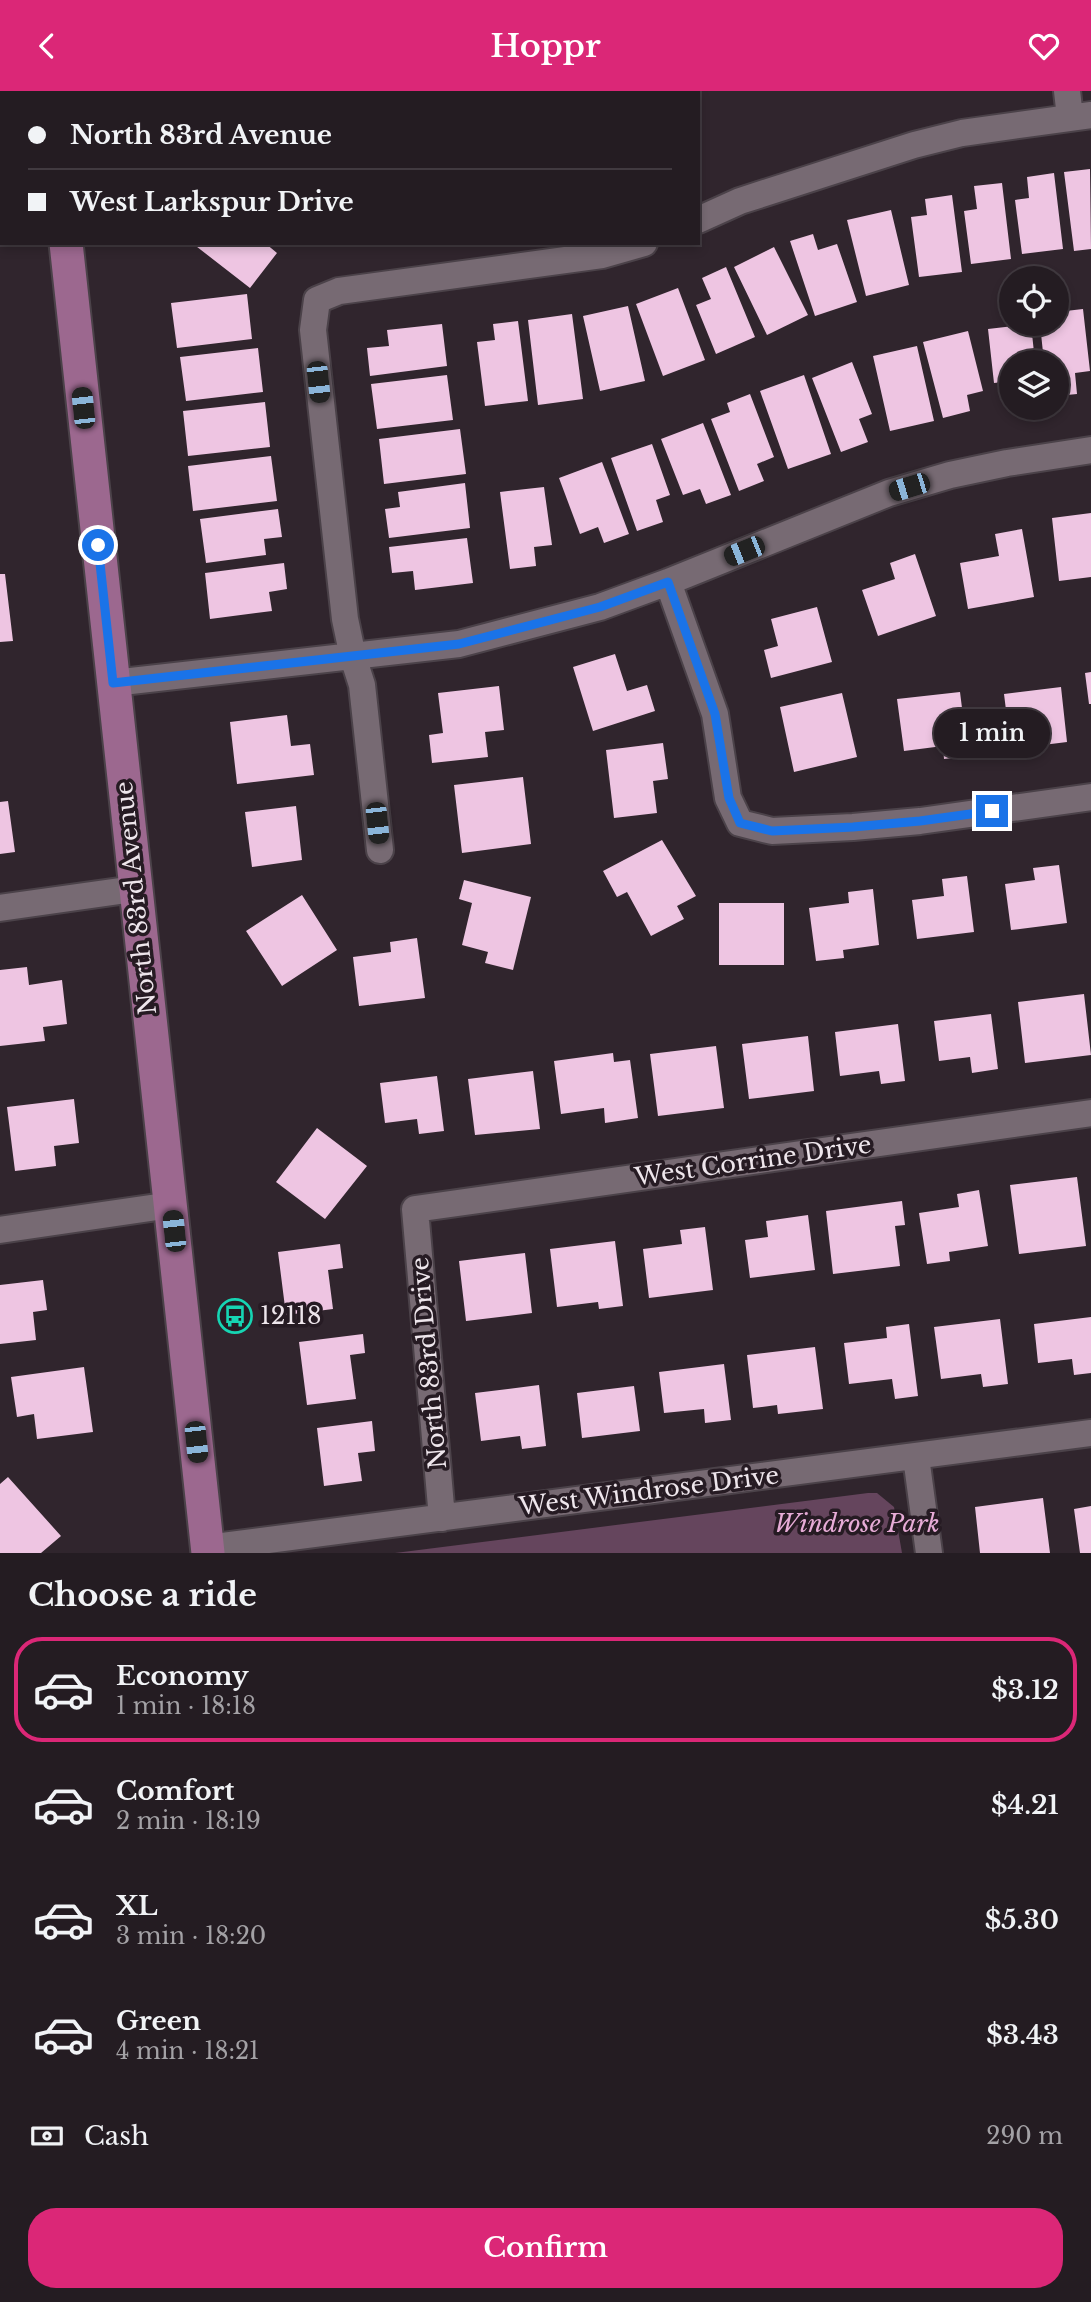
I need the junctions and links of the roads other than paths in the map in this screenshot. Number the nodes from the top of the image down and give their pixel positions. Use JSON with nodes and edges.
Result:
{"nodes":[{"id":1,"x":1067,"y":91,"type":"edge"},
{"id":2,"x":1080,"y":116,"type":"edge"},
{"id":3,"x":700,"y":219,"type":"edge"},
{"id":4,"x":66,"y":245,"type":"edge"},
{"id":5,"x":637,"y":245,"type":"edge"},
{"id":6,"x":1091,"y":450,"type":"edge"},
{"id":7,"x":668,"y":582,"type":"junction"},
{"id":8,"x":353,"y":657,"type":"junction"},
{"id":9,"x":113,"y":683,"type":"junction"},
{"id":10,"x":1091,"y":797,"type":"edge"},
{"id":11,"x":380,"y":850,"type":"dead end"},
{"id":12,"x":134,"y":889,"type":"junction"},
{"id":13,"x":0,"y":908,"type":"edge"},
{"id":14,"x":1091,"y":1114,"type":"edge"},
{"id":15,"x":171,"y":1205,"type":"junction"},
{"id":16,"x":415,"y":1209,"type":"joint"},
{"id":17,"x":0,"y":1230,"type":"edge"},
{"id":18,"x":1091,"y":1433,"type":"edge"},
{"id":19,"x":916,"y":1457,"type":"junction"},
{"id":20,"x":442,"y":1518,"type":"junction"},
{"id":21,"x":207,"y":1550,"type":"edge"},
{"id":22,"x":929,"y":1553,"type":"edge"}],
"edges":[{"from":1,"to":2,"type":"street"},
{"from":2,"to":3,"type":"street"},
{"from":4,"to":9,"type":"main road","name":"North 83rd Avenue"},
{"from":5,"to":8,"type":"street"},
{"from":6,"to":7,"type":"street"},
{"from":7,"to":8,"type":"street"},
{"from":7,"to":10,"type":"street"},
{"from":8,"to":9,"type":"street"},
{"from":8,"to":11,"type":"street"},
{"from":9,"to":12,"type":"main road","name":"North 83rd Avenue"},
{"from":12,"to":13,"type":"street"},
{"from":12,"to":15,"type":"main road","name":"North 83rd Avenue"},
{"from":14,"to":16,"type":"street","name":"West Corrine Drive"},
{"from":15,"to":17,"type":"street"},
{"from":15,"to":21,"type":"main road","name":"North 83rd Avenue"},
{"from":16,"to":20,"type":"street","name":"North 83rd Drive"},
{"from":18,"to":19,"type":"street","name":"West Windrose Drive"},
{"from":19,"to":20,"type":"street","name":"West Windrose Drive"},
{"from":19,"to":22,"type":"street"},
{"from":20,"to":21,"type":"street","name":"West Windrose Drive"}]}
